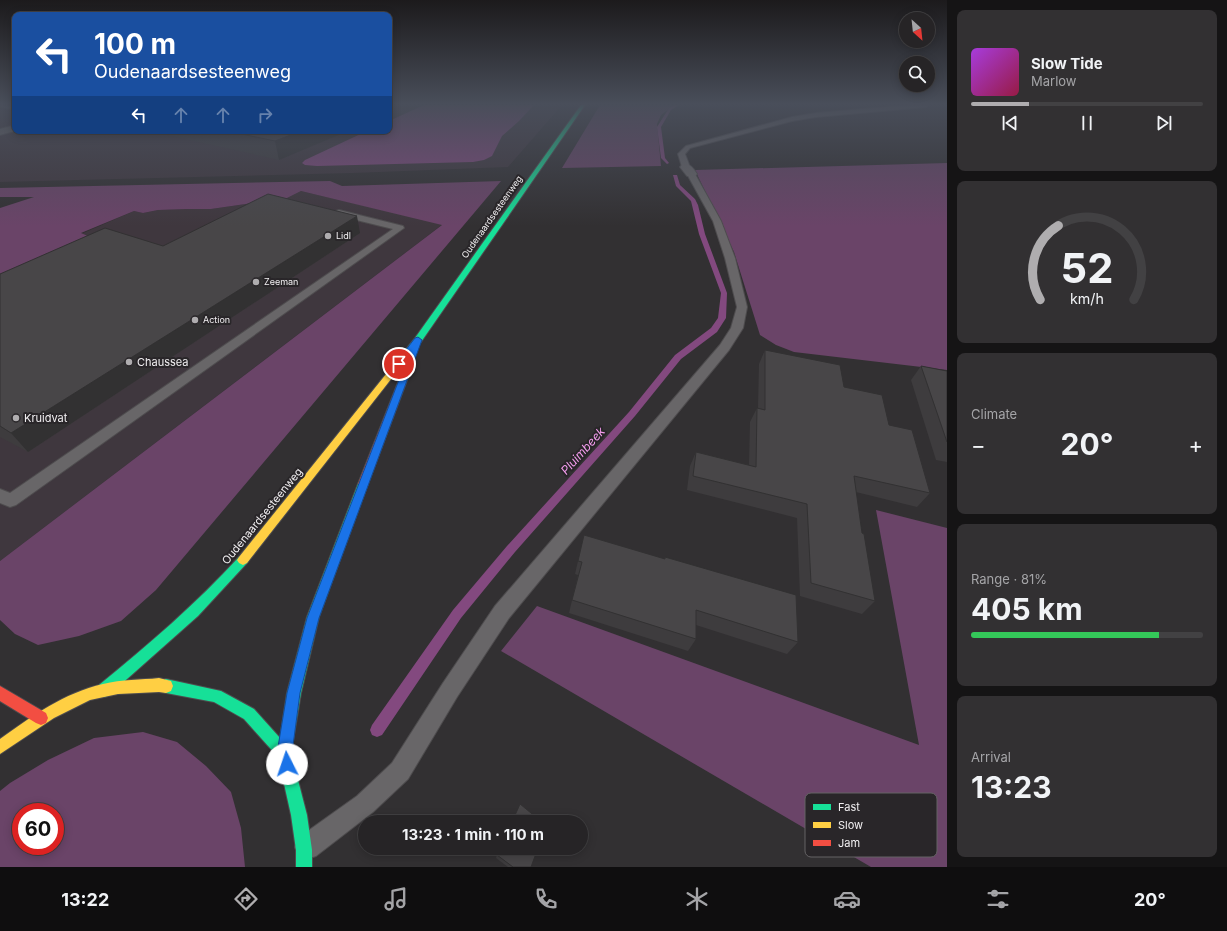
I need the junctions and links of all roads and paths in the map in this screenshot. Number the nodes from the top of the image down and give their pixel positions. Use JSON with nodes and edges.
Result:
{"nodes":[{"id":1,"x":555,"y":145,"type":"edge"},
{"id":2,"x":694,"y":145,"type":"edge"},
{"id":3,"x":327,"y":210,"type":"edge"},
{"id":4,"x":418,"y":340,"type":"junction"},
{"id":5,"x":0,"y":495,"type":"edge"},
{"id":6,"x":104,"y":690,"type":"junction"},
{"id":7,"x":0,"y":693,"type":"edge"},
{"id":8,"x":40,"y":718,"type":"junction"},
{"id":9,"x":0,"y":748,"type":"edge"},
{"id":10,"x":284,"y":753,"type":"junction"},
{"id":11,"x":304,"y":858,"type":"edge"}],
"edges":[{"from":1,"to":4,"type":"main road","name":"Oudenaardsesteenweg"},
{"from":2,"to":11,"type":"lane"},
{"from":3,"to":5,"type":"lane"},
{"from":4,"to":6,"type":"main road","name":"Oudenaardsesteenweg"},
{"from":4,"to":10,"type":"main road","name":"Oudenaardsesteenweg"},
{"from":6,"to":8,"type":"main road"},
{"from":6,"to":10,"type":"main road"},
{"from":7,"to":8,"type":"main road"},
{"from":8,"to":9,"type":"main road"},
{"from":10,"to":11,"type":"main road"}]}
